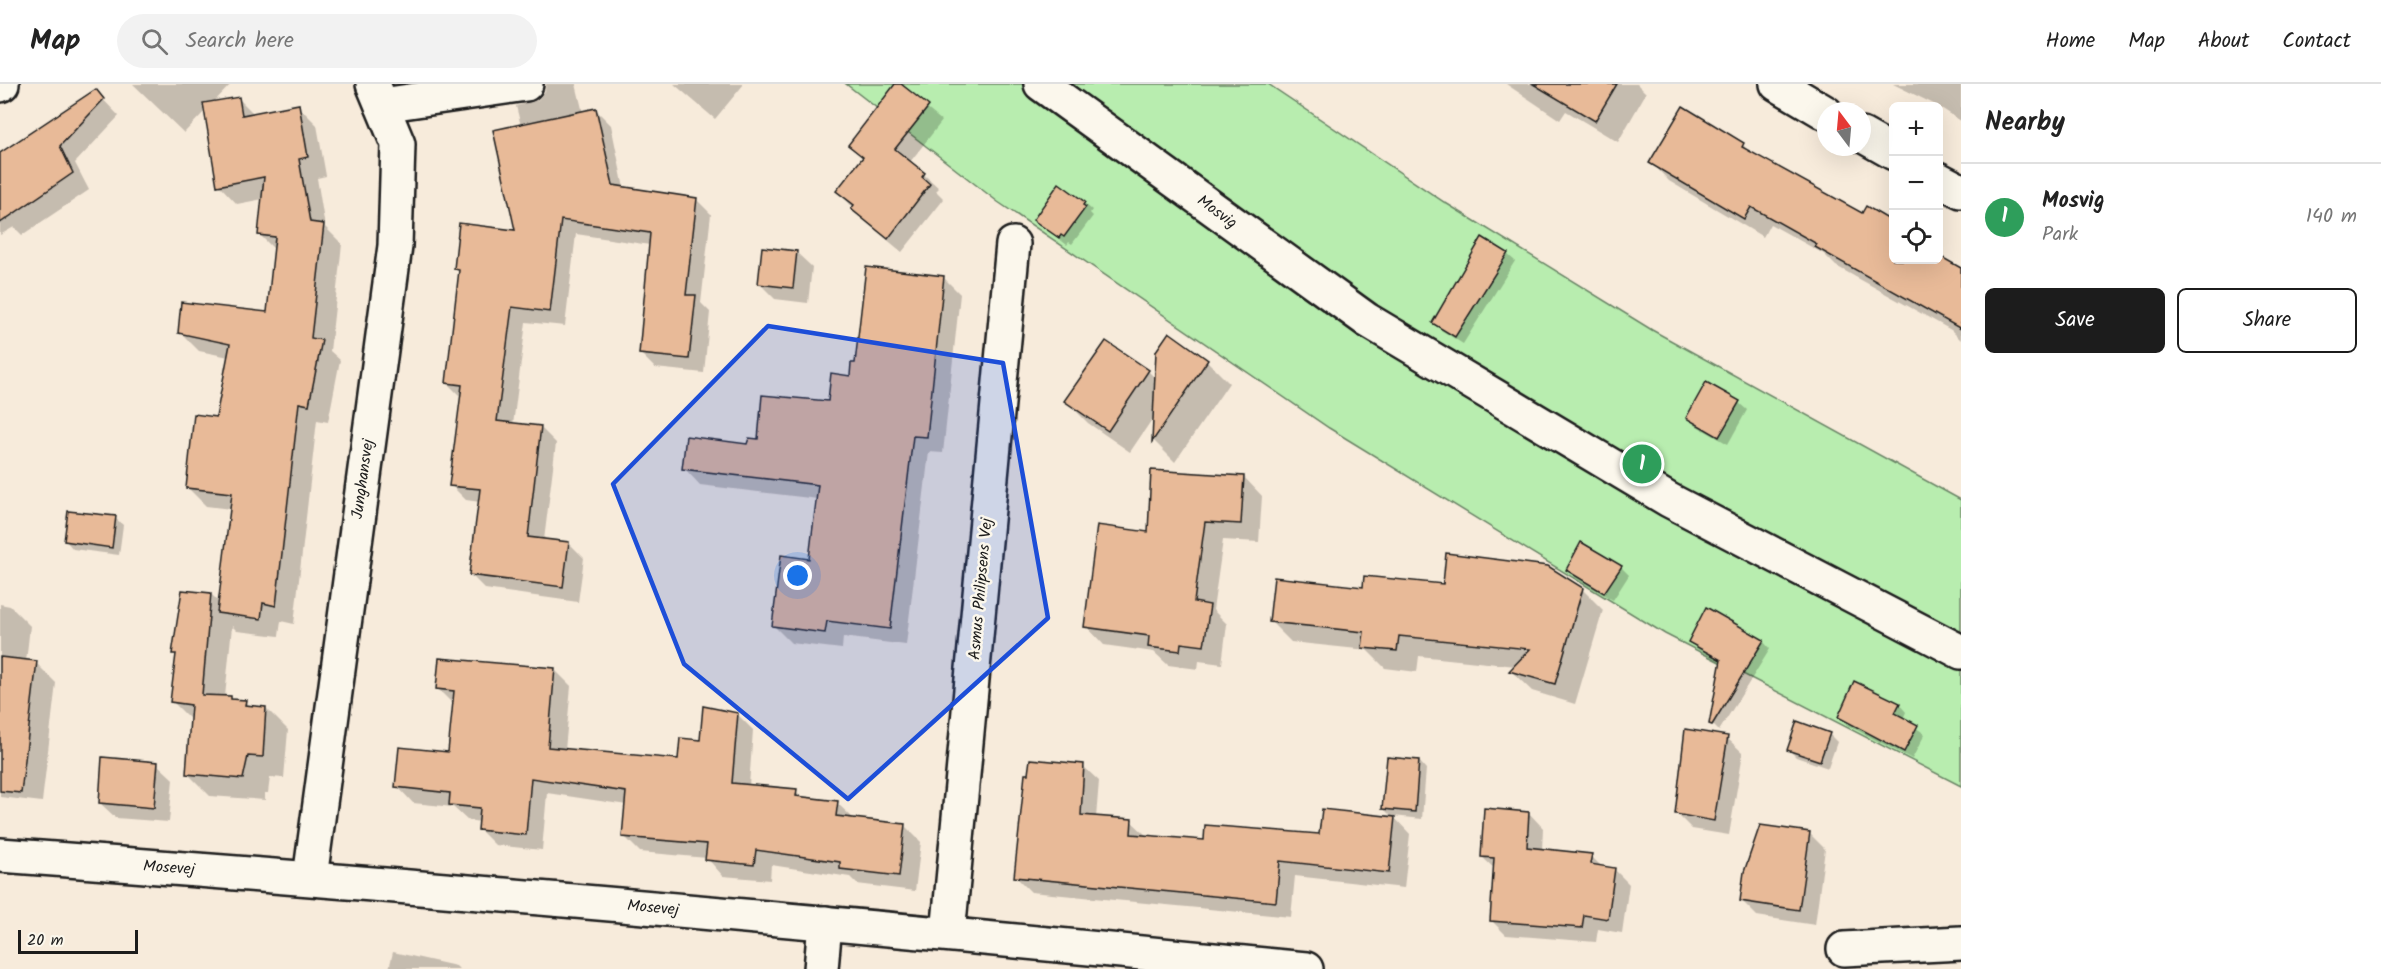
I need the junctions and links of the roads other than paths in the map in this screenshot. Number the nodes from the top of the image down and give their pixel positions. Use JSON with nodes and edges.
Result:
{"nodes":[{"id":1,"x":526,"y":84,"type":"edge"},
{"id":2,"x":1041,"y":84,"type":"edge"},
{"id":3,"x":1777,"y":84,"type":"edge"},
{"id":4,"x":378,"y":95,"type":"edge"},
{"id":5,"x":1817,"y":108,"type":"edge"},
{"id":6,"x":1871,"y":140,"type":"edge"},
{"id":7,"x":1889,"y":151,"type":"edge"},
{"id":8,"x":1943,"y":182,"type":"edge"},
{"id":9,"x":1961,"y":191,"type":"edge"},
{"id":10,"x":1013,"y":244,"type":"dead end"},
{"id":11,"x":1961,"y":652,"type":"edge"},
{"id":12,"x":0,"y":855,"type":"edge"},
{"id":13,"x":309,"y":878,"type":"junction"},
{"id":14,"x":825,"y":923,"type":"junction"},
{"id":15,"x":948,"y":934,"type":"junction"},
{"id":16,"x":1961,"y":943,"type":"edge"},
{"id":17,"x":1844,"y":950,"type":"dead end"},
{"id":18,"x":821,"y":969,"type":"edge"},
{"id":19,"x":1306,"y":969,"type":"edge"}],
"edges":[{"from":1,"to":4,"type":"street"},
{"from":2,"to":11,"type":"street","name":"Mosvig"},
{"from":3,"to":5,"type":"street"},
{"from":4,"to":13,"type":"street","name":"Junghansvej"},
{"from":6,"to":7,"type":"street"},
{"from":8,"to":9,"type":"street"},
{"from":10,"to":15,"type":"street","name":"Asmus Philipsens Vej"},
{"from":12,"to":13,"type":"street","name":"Mosevej"},
{"from":13,"to":14,"type":"street","name":"Mosevej"},
{"from":14,"to":15,"type":"street","name":"Mosevej"},
{"from":14,"to":18,"type":"street"},
{"from":15,"to":19,"type":"street","name":"Mosevej"},
{"from":16,"to":17,"type":"street"}]}
